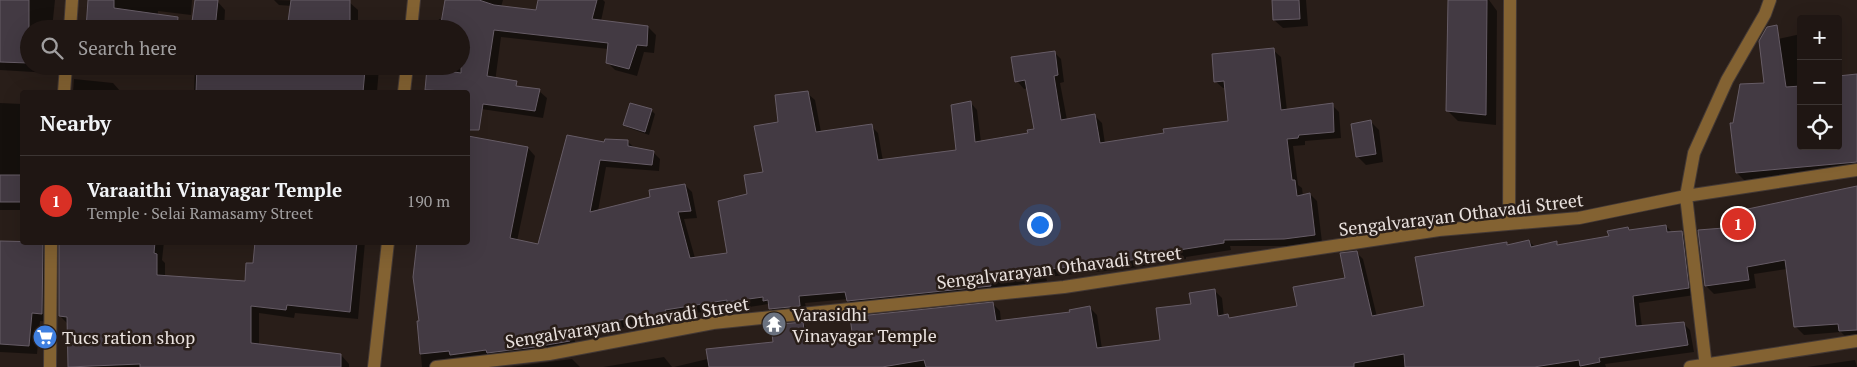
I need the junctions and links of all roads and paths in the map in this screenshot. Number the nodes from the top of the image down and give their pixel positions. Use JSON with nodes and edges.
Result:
{"nodes":[{"id":1,"x":72,"y":0,"type":"edge"},
{"id":2,"x":414,"y":0,"type":"edge"},
{"id":3,"x":1510,"y":0,"type":"edge"},
{"id":4,"x":1770,"y":0,"type":"edge"},
{"id":5,"x":71,"y":20,"type":"edge"},
{"id":6,"x":412,"y":20,"type":"edge"},
{"id":7,"x":65,"y":75,"type":"edge"},
{"id":8,"x":406,"y":75,"type":"edge"},
{"id":9,"x":64,"y":90,"type":"edge"},
{"id":10,"x":404,"y":90,"type":"edge"},
{"id":11,"x":1857,"y":170,"type":"edge"},
{"id":12,"x":1686,"y":196,"type":"junction"},
{"id":13,"x":1509,"y":224,"type":"junction"},
{"id":14,"x":51,"y":245,"type":"edge"},
{"id":15,"x":388,"y":245,"type":"edge"},
{"id":16,"x":1857,"y":341,"type":"edge"},
{"id":17,"x":1706,"y":366,"type":"edge"},
{"id":18,"x":50,"y":367,"type":"edge"},
{"id":19,"x":374,"y":367,"type":"edge"},
{"id":20,"x":436,"y":367,"type":"edge"},
{"id":21,"x":1690,"y":367,"type":"edge"}],
"edges":[{"from":1,"to":5,"type":"street"},
{"from":2,"to":6,"type":"street"},
{"from":3,"to":13,"type":"street"},
{"from":4,"to":12,"type":"street"},
{"from":7,"to":9,"type":"street"},
{"from":8,"to":10,"type":"street"},
{"from":11,"to":12,"type":"street","name":"Sengalvarayan Othavadi Street"},
{"from":12,"to":13,"type":"street","name":"Sengalvarayan Othavadi Street"},
{"from":12,"to":17,"type":"street"},
{"from":13,"to":20,"type":"street","name":"Sengalvarayan Othavadi Street"},
{"from":14,"to":18,"type":"street"},
{"from":15,"to":19,"type":"street"},
{"from":16,"to":17,"type":"street"},
{"from":17,"to":21,"type":"street"}]}
